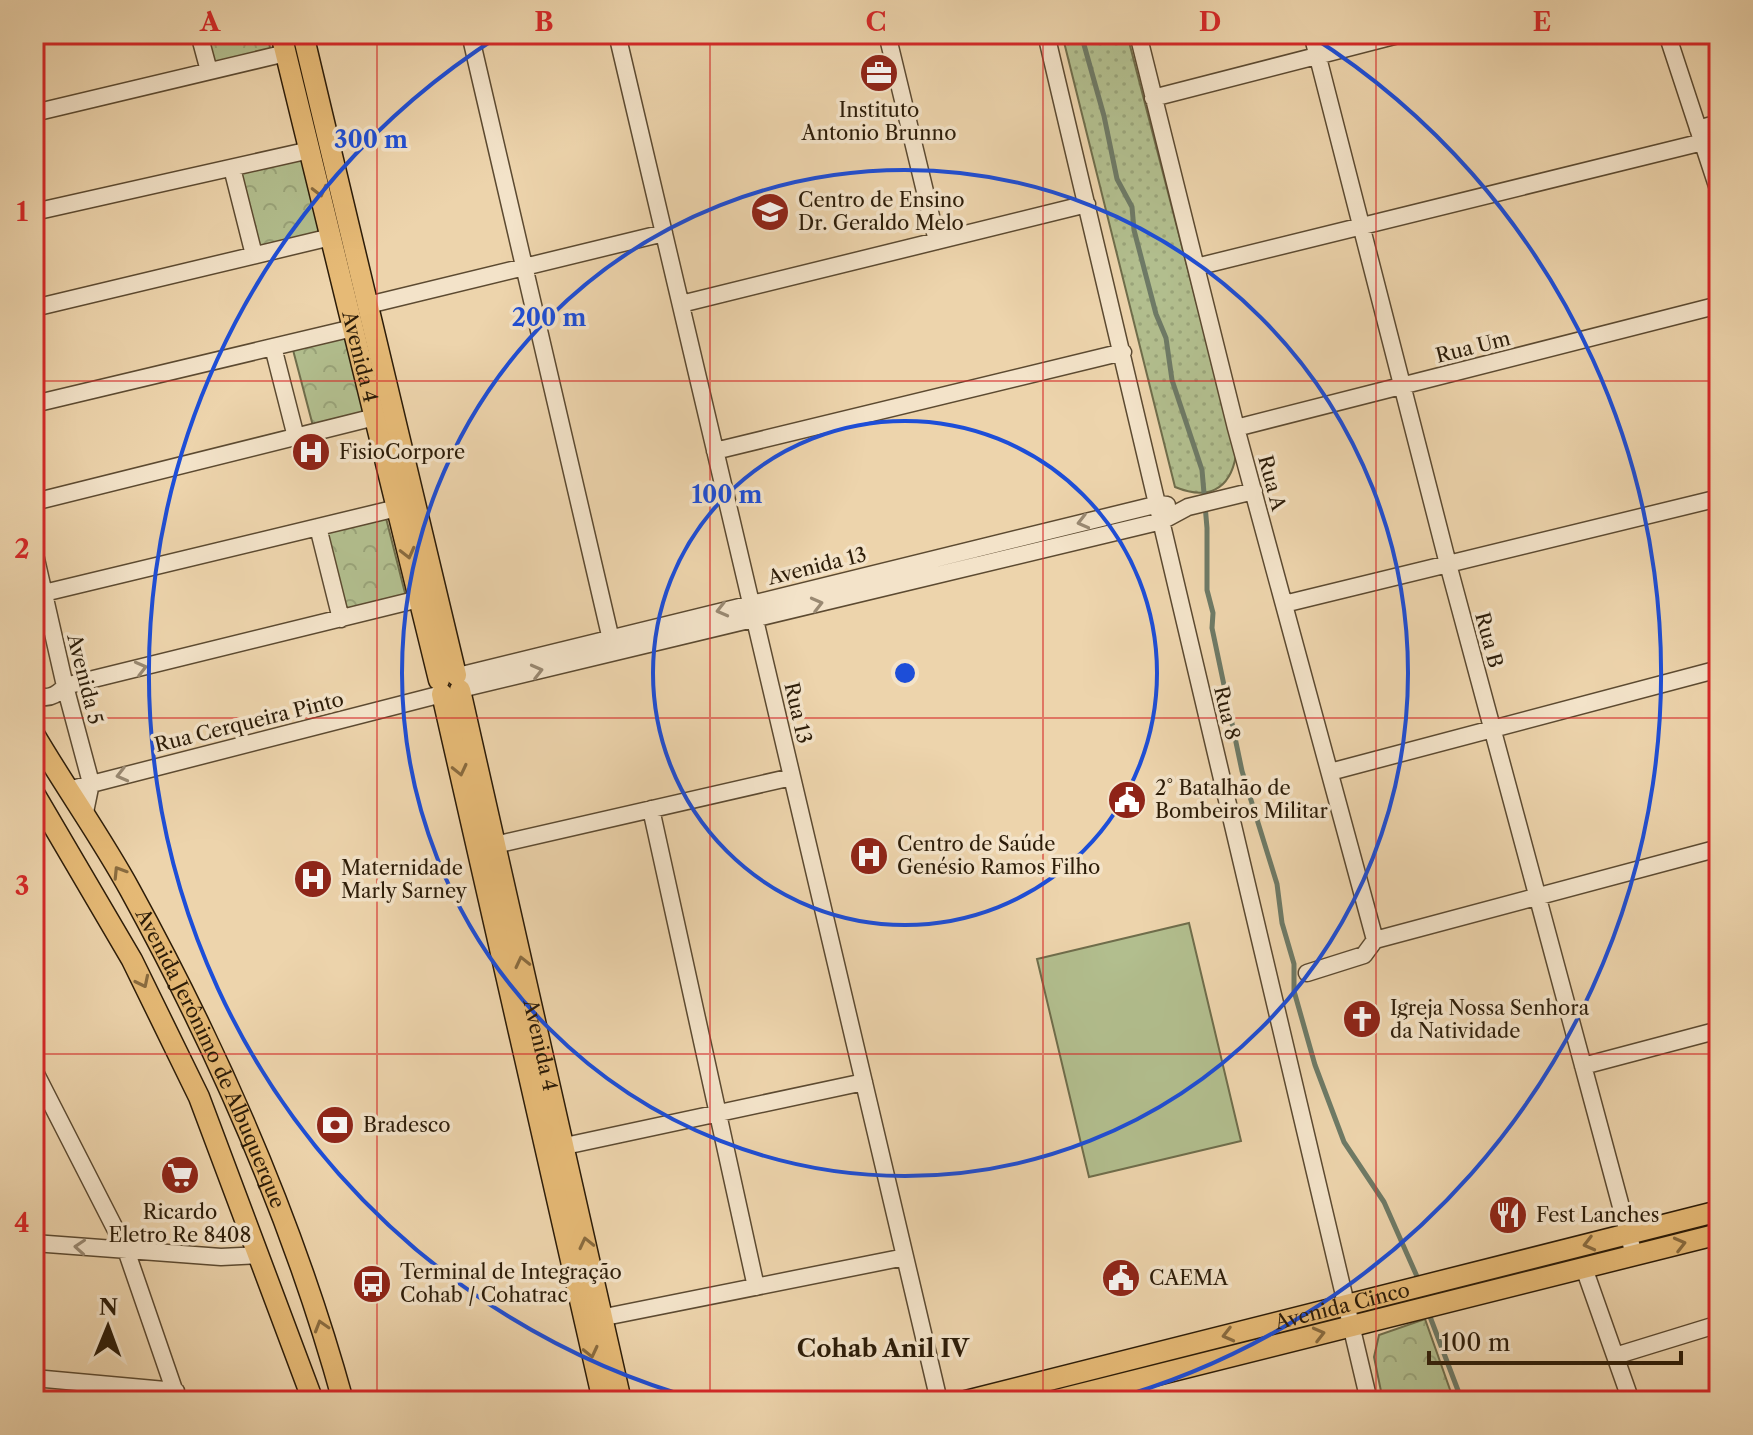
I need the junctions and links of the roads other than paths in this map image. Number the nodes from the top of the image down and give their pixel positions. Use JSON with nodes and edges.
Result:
{"nodes":[{"id":1,"x":199,"y":34,"type":"edge"},
{"id":2,"x":303,"y":34,"type":"edge"},
{"id":3,"x":470,"y":34,"type":"edge"},
{"id":4,"x":617,"y":34,"type":"edge"},
{"id":5,"x":887,"y":34,"type":"edge"},
{"id":6,"x":1046,"y":34,"type":"edge"},
{"id":7,"x":1138,"y":34,"type":"edge"},
{"id":8,"x":1312,"y":34,"type":"edge"},
{"id":9,"x":1402,"y":34,"type":"edge"},
{"id":10,"x":1667,"y":34,"type":"edge"},
{"id":11,"x":284,"y":43,"type":"edge"},
{"id":12,"x":1318,"y":56,"type":"junction"},
{"id":13,"x":209,"y":71,"type":"junction"},
{"id":14,"x":306,"y":94,"type":"junction"},
{"id":15,"x":1153,"y":98,"type":"junction"},
{"id":16,"x":34,"y":113,"type":"edge"},
{"id":17,"x":1719,"y":123,"type":"edge"},
{"id":18,"x":1700,"y":135,"type":"junction"},
{"id":19,"x":310,"y":150,"type":"junction"},
{"id":20,"x":232,"y":168,"type":"junction"},
{"id":21,"x":1719,"y":192,"type":"edge"},
{"id":22,"x":1087,"y":204,"type":"junction"},
{"id":23,"x":34,"y":212,"type":"edge"},
{"id":24,"x":1361,"y":226,"type":"junction"},
{"id":25,"x":664,"y":233,"type":"junction"},
{"id":26,"x":331,"y":237,"type":"junction"},
{"id":27,"x":937,"y":241,"type":"junction"},
{"id":28,"x":254,"y":255,"type":"junction"},
{"id":29,"x":525,"y":267,"type":"junction"},
{"id":30,"x":1196,"y":267,"type":"junction"},
{"id":31,"x":350,"y":273,"type":"junction"},
{"id":32,"x":681,"y":304,"type":"junction"},
{"id":33,"x":368,"y":305,"type":"junction"},
{"id":34,"x":1719,"y":305,"type":"edge"},
{"id":35,"x":34,"y":308,"type":"edge"},
{"id":36,"x":353,"y":328,"type":"junction"},
{"id":37,"x":273,"y":347,"type":"junction"},
{"id":38,"x":1123,"y":352,"type":"junction"},
{"id":39,"x":1402,"y":386,"type":"junction"},
{"id":40,"x":34,"y":404,"type":"edge"},
{"id":41,"x":375,"y":417,"type":"junction"},
{"id":42,"x":1236,"y":428,"type":"junction"},
{"id":43,"x":296,"y":437,"type":"junction"},
{"id":44,"x":715,"y":451,"type":"junction"},
{"id":45,"x":395,"y":462,"type":"junction"},
{"id":46,"x":1254,"y":491,"type":"junction"},
{"id":47,"x":1719,"y":498,"type":"edge"},
{"id":48,"x":34,"y":502,"type":"edge"},
{"id":49,"x":397,"y":508,"type":"junction"},
{"id":50,"x":1161,"y":512,"type":"junction"},
{"id":51,"x":318,"y":527,"type":"junction"},
{"id":52,"x":34,"y":550,"type":"edge"},
{"id":53,"x":1448,"y":564,"type":"junction"},
{"id":54,"x":44,"y":593,"type":"junction"},
{"id":55,"x":419,"y":599,"type":"junction"},
{"id":56,"x":1284,"y":604,"type":"junction"},
{"id":57,"x":753,"y":611,"type":"junction"},
{"id":58,"x":341,"y":619,"type":"junction"},
{"id":59,"x":613,"y":644,"type":"junction"},
{"id":60,"x":1719,"y":669,"type":"edge"},
{"id":61,"x":451,"y":685,"type":"junction"},
{"id":62,"x":65,"y":686,"type":"junction"},
{"id":63,"x":34,"y":693,"type":"edge"},
{"id":64,"x":1492,"y":729,"type":"junction"},
{"id":65,"x":34,"y":734,"type":"edge"},
{"id":66,"x":1330,"y":772,"type":"junction"},
{"id":67,"x":792,"y":777,"type":"junction"},
{"id":68,"x":91,"y":783,"type":"junction"},
{"id":69,"x":68,"y":790,"type":"junction"},
{"id":70,"x":35,"y":796,"type":"edge"},
{"id":71,"x":651,"y":809,"type":"junction"},
{"id":72,"x":84,"y":817,"type":"junction"},
{"id":73,"x":495,"y":845,"type":"junction"},
{"id":74,"x":1719,"y":848,"type":"edge"},
{"id":75,"x":1537,"y":896,"type":"junction"},
{"id":76,"x":1375,"y":940,"type":"junction"},
{"id":77,"x":1307,"y":973,"type":"dead end"},
{"id":78,"x":1719,"y":1030,"type":"edge"},
{"id":79,"x":1583,"y":1066,"type":"junction"},
{"id":80,"x":34,"y":1070,"type":"edge"},
{"id":81,"x":864,"y":1082,"type":"junction"},
{"id":82,"x":542,"y":1094,"type":"junction"},
{"id":83,"x":718,"y":1113,"type":"junction"},
{"id":84,"x":555,"y":1148,"type":"junction"},
{"id":85,"x":1719,"y":1211,"type":"edge"},
{"id":86,"x":1628,"y":1234,"type":"junction"},
{"id":87,"x":1719,"y":1234,"type":"edge"},
{"id":88,"x":34,"y":1243,"type":"edge"},
{"id":89,"x":126,"y":1250,"type":"junction"},
{"id":90,"x":259,"y":1255,"type":"junction"},
{"id":91,"x":1634,"y":1255,"type":"junction"},
{"id":92,"x":905,"y":1257,"type":"junction"},
{"id":93,"x":1584,"y":1268,"type":"junction"},
{"id":94,"x":756,"y":1287,"type":"junction"},
{"id":95,"x":1345,"y":1305,"type":"junction"},
{"id":96,"x":594,"y":1319,"type":"junction"},
{"id":97,"x":1719,"y":1324,"type":"edge"},
{"id":98,"x":1350,"y":1326,"type":"junction"},
{"id":99,"x":1615,"y":1356,"type":"junction"},
{"id":100,"x":1140,"y":1357,"type":"junction"},
{"id":101,"x":34,"y":1378,"type":"edge"},
{"id":102,"x":1146,"y":1378,"type":"junction"},
{"id":103,"x":177,"y":1396,"type":"edge"},
{"id":104,"x":313,"y":1401,"type":"edge"},
{"id":105,"x":343,"y":1401,"type":"edge"},
{"id":106,"x":603,"y":1401,"type":"edge"},
{"id":107,"x":621,"y":1401,"type":"edge"},
{"id":108,"x":939,"y":1401,"type":"edge"},
{"id":109,"x":966,"y":1401,"type":"edge"},
{"id":110,"x":1053,"y":1401,"type":"edge"},
{"id":111,"x":1369,"y":1401,"type":"edge"},
{"id":112,"x":1631,"y":1401,"type":"edge"}],
"edges":[{"from":1,"to":13,"type":"street"},
{"from":2,"to":14,"type":"main road","name":"Avenida 4"},
{"from":3,"to":29,"type":"street"},
{"from":4,"to":25,"type":"street","name":"Rua 13"},
{"from":5,"to":27,"type":"street"},
{"from":6,"to":22,"type":"street","name":"Rua 8"},
{"from":7,"to":15,"type":"street","name":"Rua A"},
{"from":8,"to":12,"type":"street","name":"Rua B"},
{"from":9,"to":12,"type":"street"},
{"from":10,"to":18,"type":"street"},
{"from":11,"to":13,"type":"street"},
{"from":11,"to":14,"type":"main road","name":"Avenida 4"},
{"from":12,"to":15,"type":"street"},
{"from":12,"to":24,"type":"street","name":"Rua B"},
{"from":13,"to":16,"type":"street"},
{"from":14,"to":19,"type":"main road","name":"Avenida 4"},
{"from":14,"to":31,"type":"main road","name":"Avenida 4"},
{"from":15,"to":30,"type":"street","name":"Rua A"},
{"from":17,"to":18,"type":"street"},
{"from":18,"to":21,"type":"street"},
{"from":18,"to":24,"type":"street"},
{"from":19,"to":20,"type":"street"},
{"from":19,"to":26,"type":"main road","name":"Avenida 4","one_way":true},
{"from":20,"to":23,"type":"street"},
{"from":20,"to":28,"type":"street"},
{"from":22,"to":27,"type":"street"},
{"from":22,"to":38,"type":"street","name":"Rua 8"},
{"from":24,"to":30,"type":"street"},
{"from":24,"to":39,"type":"street","name":"Rua B"},
{"from":25,"to":29,"type":"street"},
{"from":25,"to":32,"type":"street","name":"Rua 13"},
{"from":26,"to":28,"type":"street"},
{"from":26,"to":31,"type":"main road","name":"Avenida 4"},
{"from":27,"to":32,"type":"street"},
{"from":28,"to":35,"type":"street"},
{"from":29,"to":33,"type":"street"},
{"from":29,"to":59,"type":"street"},
{"from":30,"to":42,"type":"street","name":"Rua A"},
{"from":31,"to":33,"type":"main road","name":"Avenida 4"},
{"from":31,"to":36,"type":"main road","name":"Avenida 4"},
{"from":32,"to":44,"type":"street","name":"Rua 13"},
{"from":33,"to":45,"type":"main road","name":"Avenida 4"},
{"from":34,"to":39,"type":"street","name":"Rua Um"},
{"from":36,"to":37,"type":"street"},
{"from":36,"to":41,"type":"main road","name":"Avenida 4"},
{"from":37,"to":40,"type":"street"},
{"from":37,"to":43,"type":"street"},
{"from":38,"to":44,"type":"street"},
{"from":38,"to":50,"type":"street","name":"Rua 8"},
{"from":39,"to":42,"type":"street","name":"Rua Um"},
{"from":39,"to":53,"type":"street","name":"Rua B"},
{"from":41,"to":43,"type":"street"},
{"from":41,"to":45,"type":"main road","name":"Avenida 4"},
{"from":42,"to":46,"type":"street","name":"Rua A"},
{"from":43,"to":48,"type":"street"},
{"from":44,"to":57,"type":"street","name":"Rua 13"},
{"from":45,"to":49,"type":"main road","name":"Avenida 4"},
{"from":45,"to":61,"type":"main road","name":"Avenida 4"},
{"from":46,"to":50,"type":"street","name":"Avenida 13"},
{"from":46,"to":56,"type":"street","name":"Rua A"},
{"from":47,"to":53,"type":"street"},
{"from":49,"to":51,"type":"street"},
{"from":49,"to":55,"type":"main road","name":"Avenida 4","one_way":true},
{"from":50,"to":57,"type":"street","name":"Avenida 13"},
{"from":50,"to":95,"type":"street","name":"Rua 8"},
{"from":51,"to":54,"type":"street"},
{"from":51,"to":58,"type":"street"},
{"from":52,"to":54,"type":"street","name":"Avenida 5"},
{"from":53,"to":56,"type":"street"},
{"from":53,"to":64,"type":"street","name":"Rua B"},
{"from":54,"to":62,"type":"street","name":"Avenida 5"},
{"from":55,"to":58,"type":"street"},
{"from":55,"to":61,"type":"main road","name":"Avenida 4"},
{"from":56,"to":66,"type":"street","name":"Rua A"},
{"from":57,"to":59,"type":"street","name":"Avenida 13"},
{"from":57,"to":67,"type":"street","name":"Rua 13"},
{"from":62,"to":58,"type":"street","one_way":true},
{"from":59,"to":61,"type":"street","name":"Avenida 13"},
{"from":60,"to":64,"type":"street"},
{"from":61,"to":68,"type":"street","name":"Rua Cerqueira Pinto","one_way":true},
{"from":61,"to":73,"type":"main road","name":"Avenida 4"},
{"from":61,"to":82,"type":"main road","name":"Avenida 4","one_way":true},
{"from":62,"to":63,"type":"street"},
{"from":62,"to":68,"type":"street","name":"Avenida 5"},
{"from":64,"to":66,"type":"street"},
{"from":64,"to":75,"type":"street","name":"Rua B"},
{"from":65,"to":69,"type":"main road","name":"Avenida Jerônimo de Albuquerque"},
{"from":66,"to":76,"type":"street","name":"Rua A"},
{"from":67,"to":71,"type":"street"},
{"from":67,"to":81,"type":"street","name":"Rua 13"},
{"from":68,"to":69,"type":"street","name":"Rua Cerqueira Pinto"},
{"from":68,"to":72,"type":"street","name":"Avenida 5"},
{"from":69,"to":72,"type":"main road","name":"Avenida Jerônimo de Albuquerque"},
{"from":70,"to":90,"type":"main road","name":"Avenida Jerônimo de Albuquerque","one_way":true},
{"from":71,"to":73,"type":"street"},
{"from":71,"to":83,"type":"street"},
{"from":105,"to":72,"type":"main road","name":"Avenida Jerônimo de Albuquerque","one_way":true},
{"from":82,"to":73,"type":"main road","name":"Avenida 4","one_way":true},
{"from":74,"to":75,"type":"street"},
{"from":75,"to":76,"type":"street"},
{"from":75,"to":79,"type":"street","name":"Rua B"},
{"from":76,"to":77,"type":"street"},
{"from":78,"to":79,"type":"street"},
{"from":79,"to":86,"type":"street","name":"Rua B"},
{"from":80,"to":89,"type":"street"},
{"from":81,"to":83,"type":"street"},
{"from":81,"to":92,"type":"street","name":"Rua 13"},
{"from":82,"to":84,"type":"main road","name":"Avenida 4"},
{"from":83,"to":84,"type":"street"},
{"from":83,"to":94,"type":"street"},
{"from":84,"to":96,"type":"main road","name":"Avenida 4"},
{"from":85,"to":86,"type":"main road","name":"Avenida Cinco"},
{"from":86,"to":91,"type":"street","name":"Rua B"},
{"from":86,"to":95,"type":"main road","name":"Avenida Cinco","one_way":true},
{"from":91,"to":87,"type":"main road","name":"Avenida Cinco","one_way":true},
{"from":89,"to":88,"type":"street","one_way":true},
{"from":89,"to":90,"type":"street"},
{"from":89,"to":103,"type":"street"},
{"from":90,"to":104,"type":"main road","name":"Avenida Jerônimo de Albuquerque"},
{"from":91,"to":93,"type":"main road","name":"Avenida Cinco"},
{"from":92,"to":94,"type":"street"},
{"from":92,"to":108,"type":"street","name":"Rua 13"},
{"from":93,"to":98,"type":"main road","name":"Avenida Cinco"},
{"from":93,"to":99,"type":"street"},
{"from":94,"to":96,"type":"street"},
{"from":95,"to":98,"type":"street","name":"Rua 8"},
{"from":95,"to":100,"type":"main road","name":"Avenida Cinco","one_way":true},
{"from":96,"to":106,"type":"main road","name":"Avenida 4","one_way":true},
{"from":96,"to":107,"type":"main road","name":"Avenida 4"},
{"from":97,"to":99,"type":"street"},
{"from":102,"to":98,"type":"main road","name":"Avenida Cinco","one_way":true},
{"from":98,"to":111,"type":"street","name":"Rua 8"},
{"from":99,"to":112,"type":"street"},
{"from":100,"to":102,"type":"main road"},
{"from":100,"to":109,"type":"main road","name":"Avenida Cinco"},
{"from":101,"to":103,"type":"street"},
{"from":102,"to":110,"type":"main road","name":"Avenida Cinco"}]}
